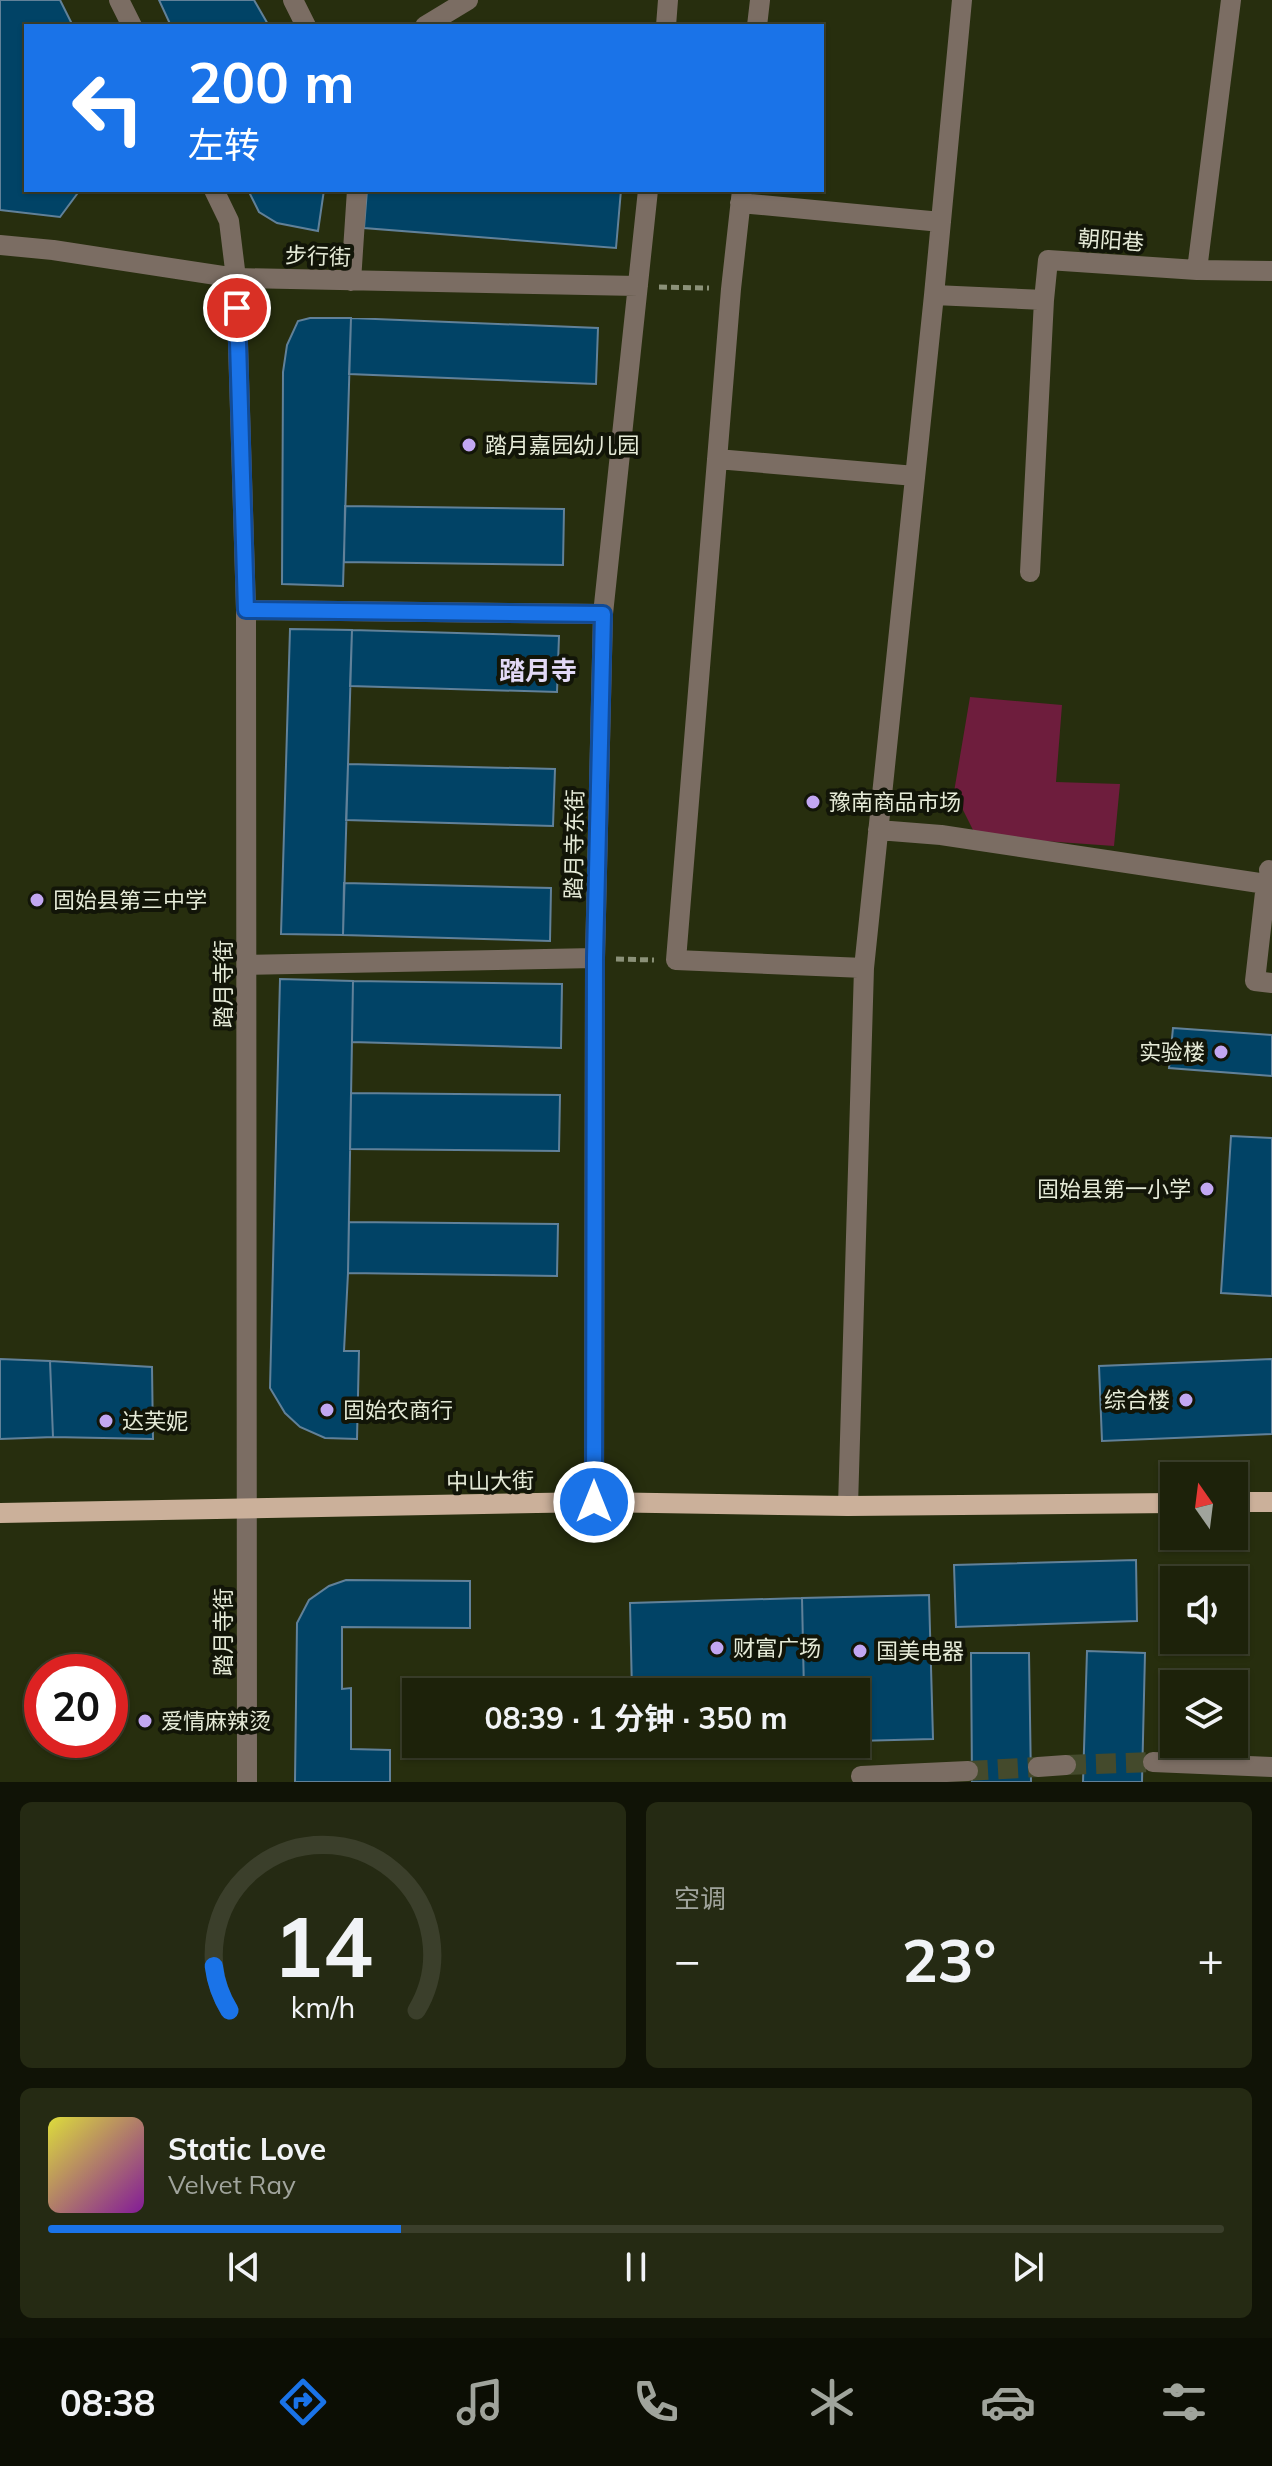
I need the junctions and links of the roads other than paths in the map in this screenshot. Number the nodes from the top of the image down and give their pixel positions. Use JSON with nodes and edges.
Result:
{"nodes":[{"id":1,"x":119,"y":0,"type":"edge"},
{"id":2,"x":293,"y":0,"type":"edge"},
{"id":3,"x":468,"y":0,"type":"edge"},
{"id":4,"x":668,"y":0,"type":"edge"},
{"id":5,"x":760,"y":0,"type":"edge"},
{"id":6,"x":962,"y":0,"type":"edge"},
{"id":7,"x":1231,"y":0,"type":"edge"},
{"id":8,"x":131,"y":24,"type":"edge"},
{"id":9,"x":305,"y":24,"type":"edge"},
{"id":10,"x":428,"y":24,"type":"edge"},
{"id":11,"x":666,"y":24,"type":"edge"},
{"id":12,"x":757,"y":24,"type":"edge"},
{"id":13,"x":215,"y":192,"type":"edge"},
{"id":14,"x":357,"y":192,"type":"edge"},
{"id":15,"x":648,"y":192,"type":"edge"},
{"id":16,"x":741,"y":196,"type":"edge"},
{"id":17,"x":941,"y":222,"type":"junction"},
{"id":18,"x":0,"y":245,"type":"edge"},
{"id":19,"x":1197,"y":270,"type":"junction"},
{"id":20,"x":1272,"y":271,"type":"edge"},
{"id":21,"x":236,"y":278,"type":"junction"},
{"id":22,"x":351,"y":281,"type":"junction"},
{"id":23,"x":638,"y":286,"type":"junction"},
{"id":24,"x":934,"y":295,"type":"junction"},
{"id":25,"x":1044,"y":300,"type":"junction"},
{"id":26,"x":717,"y":459,"type":"junction"},
{"id":27,"x":915,"y":476,"type":"junction"},
{"id":28,"x":1030,"y":572,"type":"dead end"},
{"id":29,"x":246,"y":610,"type":"junction"},
{"id":30,"x":603,"y":614,"type":"junction"},
{"id":31,"x":878,"y":830,"type":"junction"},
{"id":32,"x":595,"y":958,"type":"junction"},
{"id":33,"x":247,"y":965,"type":"junction"},
{"id":34,"x":864,"y":968,"type":"junction"},
{"id":35,"x":1272,"y":983,"type":"edge"},
{"id":36,"x":594,"y":1502,"type":"junction"},
{"id":37,"x":1248,"y":1502,"type":"edge"},
{"id":38,"x":1272,"y":1502,"type":"edge"},
{"id":39,"x":1160,"y":1503,"type":"edge"},
{"id":40,"x":848,"y":1506,"type":"junction"},
{"id":41,"x":248,"y":1510,"type":"junction"},
{"id":42,"x":0,"y":1513,"type":"edge"},
{"id":43,"x":1153,"y":1762,"type":"tunnel mouth"},
{"id":44,"x":1066,"y":1765,"type":"tunnel mouth"},
{"id":45,"x":1038,"y":1767,"type":"tunnel mouth"},
{"id":46,"x":1272,"y":1767,"type":"edge"},
{"id":47,"x":968,"y":1771,"type":"tunnel mouth"},
{"id":48,"x":861,"y":1776,"type":"dead end"},
{"id":49,"x":247,"y":1782,"type":"edge"}],
"edges":[{"from":1,"to":8,"type":"street"},
{"from":2,"to":9,"type":"street"},
{"from":3,"to":10,"type":"street"},
{"from":4,"to":11,"type":"street"},
{"from":5,"to":12,"type":"street"},
{"from":6,"to":17,"type":"street"},
{"from":7,"to":19,"type":"street"},
{"from":13,"to":21,"type":"street","name":"踏月寺街"},
{"from":14,"to":22,"type":"street"},
{"from":15,"to":23,"type":"street","name":"踏月寺东街"},
{"from":16,"to":17,"type":"street"},
{"from":16,"to":26,"type":"street"},
{"from":17,"to":24,"type":"street"},
{"from":18,"to":21,"type":"street","name":"步行街"},
{"from":19,"to":20,"type":"street","name":"朝阳巷"},
{"from":19,"to":25,"type":"street","name":"朝阳巷"},
{"from":21,"to":22,"type":"street","name":"步行街"},
{"from":21,"to":29,"type":"street","name":"踏月寺街"},
{"from":22,"to":23,"type":"street","name":"步行街"},
{"from":23,"to":30,"type":"street","name":"踏月寺东街"},
{"from":24,"to":25,"type":"street"},
{"from":24,"to":27,"type":"street"},
{"from":25,"to":28,"type":"street"},
{"from":26,"to":27,"type":"street"},
{"from":26,"to":34,"type":"street"},
{"from":27,"to":31,"type":"street"},
{"from":29,"to":30,"type":"street"},
{"from":29,"to":33,"type":"street","name":"踏月寺街"},
{"from":30,"to":32,"type":"street","name":"踏月寺东街"},
{"from":31,"to":34,"type":"street"},
{"from":31,"to":35,"type":"street"},
{"from":32,"to":33,"type":"street"},
{"from":32,"to":36,"type":"street","name":"踏月寺东街"},
{"from":33,"to":41,"type":"street","name":"踏月寺街"},
{"from":34,"to":40,"type":"street"},
{"from":36,"to":40,"type":"main road","name":"中山大街"},
{"from":36,"to":41,"type":"main road","name":"中山大街"},
{"from":37,"to":38,"type":"main road"},
{"from":39,"to":40,"type":"main road","name":"中山大街"},
{"from":41,"to":42,"type":"main road","name":"中山大街"},
{"from":41,"to":49,"type":"street","name":"踏月寺街"},
{"from":43,"to":46,"type":"street"},
{"from":44,"to":45,"type":"street"},
{"from":47,"to":48,"type":"street"}]}
